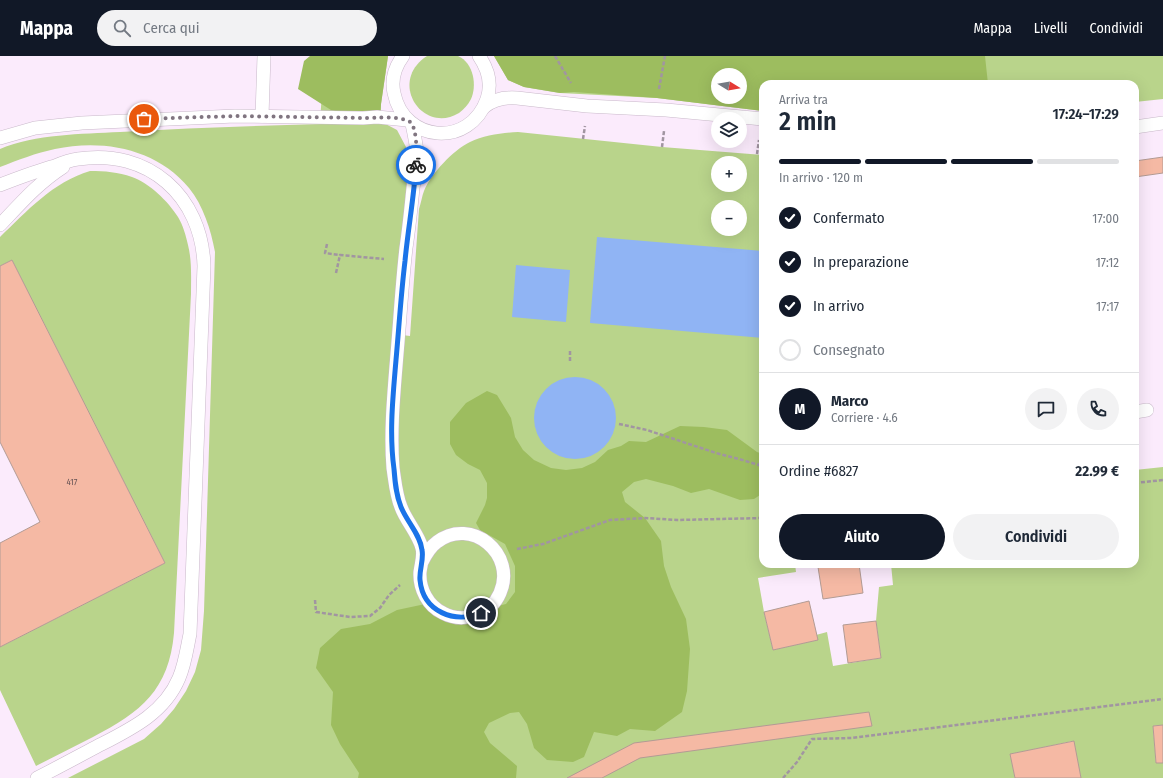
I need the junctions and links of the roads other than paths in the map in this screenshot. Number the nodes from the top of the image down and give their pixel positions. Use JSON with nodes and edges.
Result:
{"nodes":[{"id":1,"x":264,"y":56,"type":"edge"},
{"id":2,"x":403,"y":56,"type":"edge"},
{"id":3,"x":479,"y":56,"type":"edge"},
{"id":4,"x":489,"y":82,"type":"junction"},
{"id":5,"x":517,"y":98,"type":"junction"},
{"id":6,"x":395,"y":99,"type":"junction"},
{"id":7,"x":484,"y":107,"type":"junction"},
{"id":8,"x":262,"y":116,"type":"junction"},
{"id":9,"x":378,"y":117,"type":"junction"},
{"id":10,"x":759,"y":119,"type":"edge"},
{"id":11,"x":410,"y":122,"type":"junction"},
{"id":12,"x":1163,"y":123,"type":"edge"},
{"id":13,"x":1139,"y":126,"type":"edge"},
{"id":14,"x":438,"y":134,"type":"junction"},
{"id":15,"x":0,"y":138,"type":"edge"},
{"id":16,"x":77,"y":159,"type":"junction"},
{"id":17,"x":416,"y":167,"type":"junction"},
{"id":18,"x":0,"y":185,"type":"edge"},
{"id":19,"x":0,"y":225,"type":"edge"},
{"id":20,"x":410,"y":525,"type":"junction"},
{"id":21,"x":446,"y":537,"type":"junction"},
{"id":22,"x":422,"y":562,"type":"junction"},
{"id":23,"x":37,"y":778,"type":"edge"}],
"edges":[{"from":1,"to":8,"type":"lane"},
{"from":2,"to":6,"type":"lane"},
{"from":3,"to":4,"type":"lane"},
{"from":4,"to":5,"type":"lane"},
{"from":4,"to":7,"type":"lane"},
{"from":5,"to":7,"type":"lane"},
{"from":5,"to":10,"type":"lane"},
{"from":6,"to":9,"type":"lane"},
{"from":6,"to":11,"type":"lane"},
{"from":7,"to":14,"type":"lane"},
{"from":8,"to":9,"type":"lane"},
{"from":8,"to":15,"type":"lane"},
{"from":9,"to":11,"type":"lane"},
{"from":11,"to":14,"type":"lane"},
{"from":11,"to":17,"type":"lane"},
{"from":12,"to":13,"type":"lane"},
{"from":14,"to":17,"type":"lane"},
{"from":16,"to":18,"type":"lane"},
{"from":16,"to":19,"type":"lane"},
{"from":16,"to":23,"type":"lane"},
{"from":17,"to":20,"type":"lane"},
{"from":20,"to":21,"type":"lane"},
{"from":20,"to":22,"type":"lane"},
{"from":21,"to":22,"type":"lane"},
{"from":21,"to":22,"type":"lane"}]}
